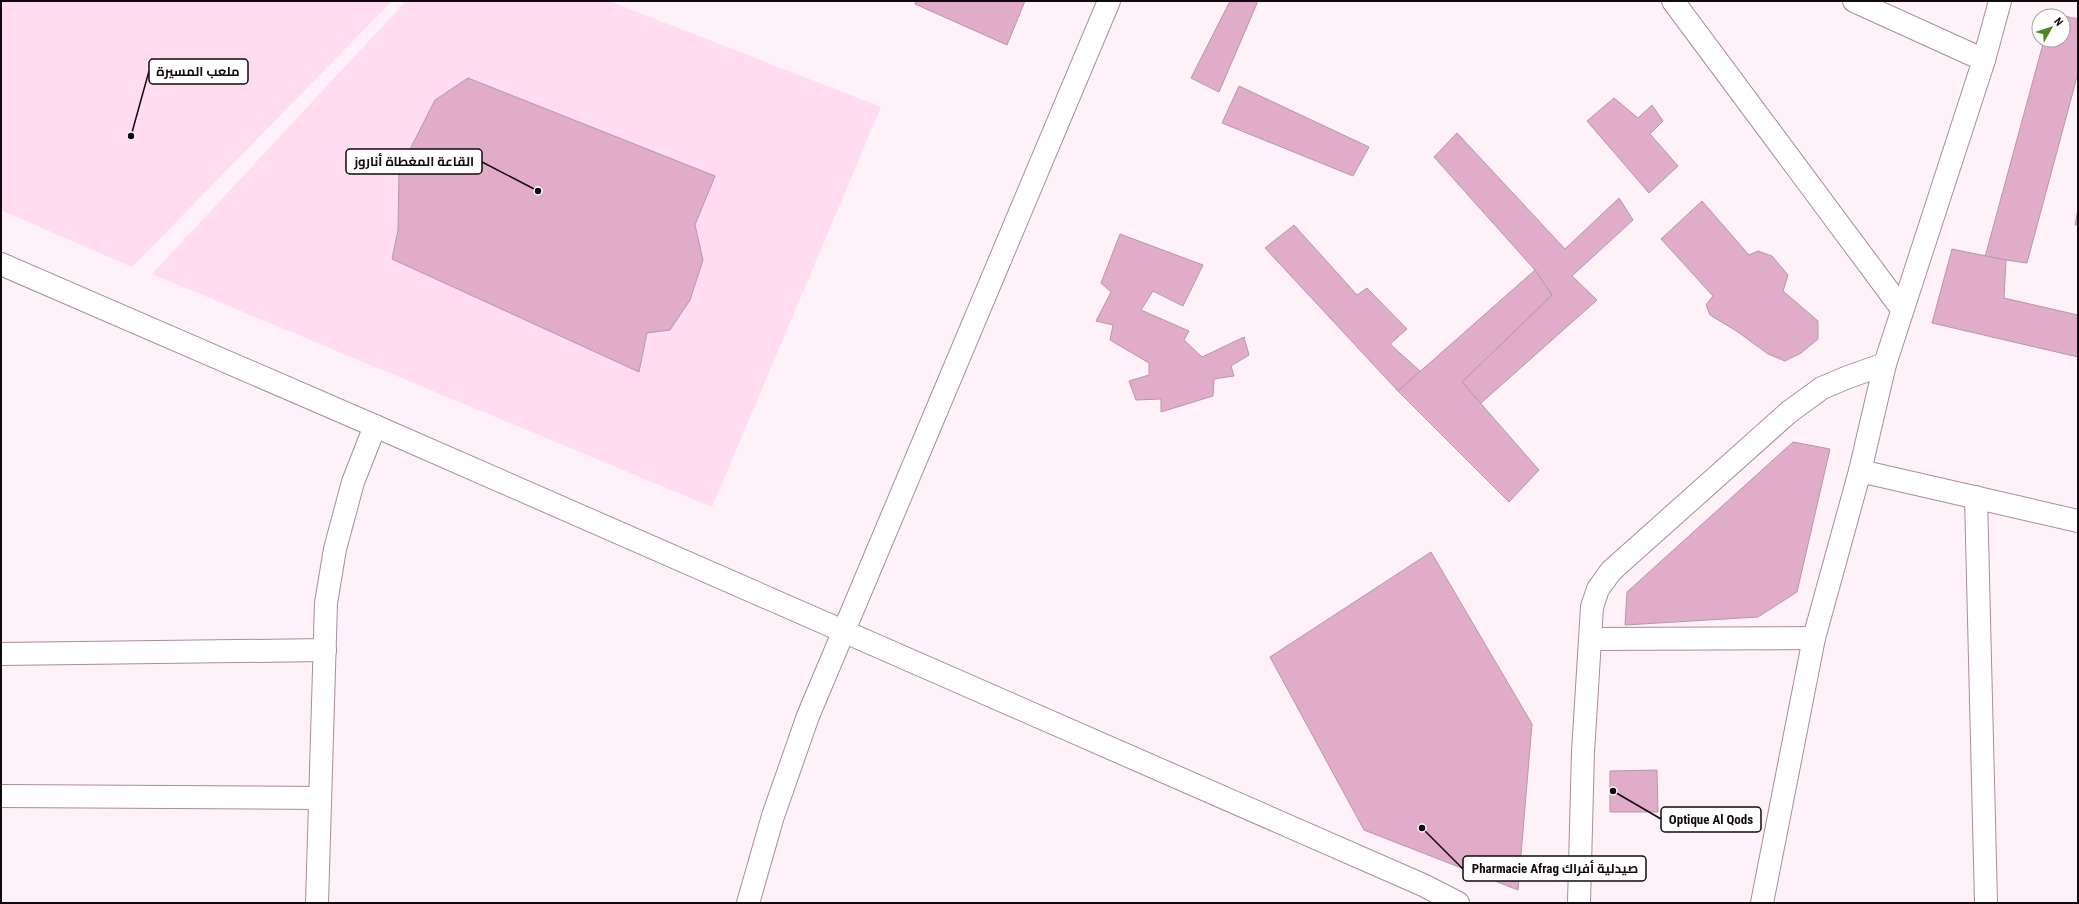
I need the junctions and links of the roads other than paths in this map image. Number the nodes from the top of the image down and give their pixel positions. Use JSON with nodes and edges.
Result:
{"nodes":[{"id":1,"x":1109,"y":1,"type":"edge"},
{"id":2,"x":1673,"y":1,"type":"edge"},
{"id":3,"x":1854,"y":1,"type":"edge"},
{"id":4,"x":2000,"y":1,"type":"edge"},
{"id":5,"x":1984,"y":60,"type":"junction"},
{"id":6,"x":1,"y":264,"type":"edge"},
{"id":7,"x":1902,"y":309,"type":"junction"},
{"id":8,"x":1885,"y":364,"type":"junction"},
{"id":9,"x":375,"y":426,"type":"junction"},
{"id":10,"x":1860,"y":471,"type":"junction"},
{"id":11,"x":1976,"y":497,"type":"junction"},
{"id":12,"x":2078,"y":521,"type":"edge"},
{"id":13,"x":845,"y":633,"type":"junction"},
{"id":14,"x":1814,"y":638,"type":"junction"},
{"id":15,"x":1590,"y":639,"type":"junction"},
{"id":16,"x":325,"y":650,"type":"junction"},
{"id":17,"x":1,"y":654,"type":"edge"},
{"id":18,"x":1,"y":796,"type":"edge"},
{"id":19,"x":320,"y":798,"type":"junction"},
{"id":20,"x":1421,"y":894,"type":"edge"},
{"id":21,"x":317,"y":903,"type":"edge"},
{"id":22,"x":748,"y":903,"type":"edge"},
{"id":23,"x":1458,"y":903,"type":"edge"},
{"id":24,"x":1579,"y":903,"type":"edge"},
{"id":25,"x":1762,"y":903,"type":"edge"},
{"id":26,"x":1986,"y":903,"type":"edge"}],
"edges":[{"from":1,"to":13,"type":"street"},
{"from":2,"to":7,"type":"street"},
{"from":3,"to":5,"type":"street"},
{"from":4,"to":5,"type":"street"},
{"from":5,"to":7,"type":"street"},
{"from":6,"to":9,"type":"street"},
{"from":7,"to":8,"type":"street"},
{"from":8,"to":10,"type":"street"},
{"from":8,"to":15,"type":"street"},
{"from":9,"to":13,"type":"street"},
{"from":9,"to":16,"type":"street"},
{"from":10,"to":11,"type":"street"},
{"from":10,"to":14,"type":"street"},
{"from":11,"to":12,"type":"street"},
{"from":11,"to":26,"type":"street"},
{"from":13,"to":20,"type":"street"},
{"from":13,"to":22,"type":"street"},
{"from":14,"to":15,"type":"street"},
{"from":14,"to":25,"type":"street"},
{"from":15,"to":24,"type":"street"},
{"from":16,"to":17,"type":"street"},
{"from":16,"to":19,"type":"street"},
{"from":18,"to":19,"type":"street"},
{"from":19,"to":21,"type":"street"},
{"from":20,"to":23,"type":"street"}]}
